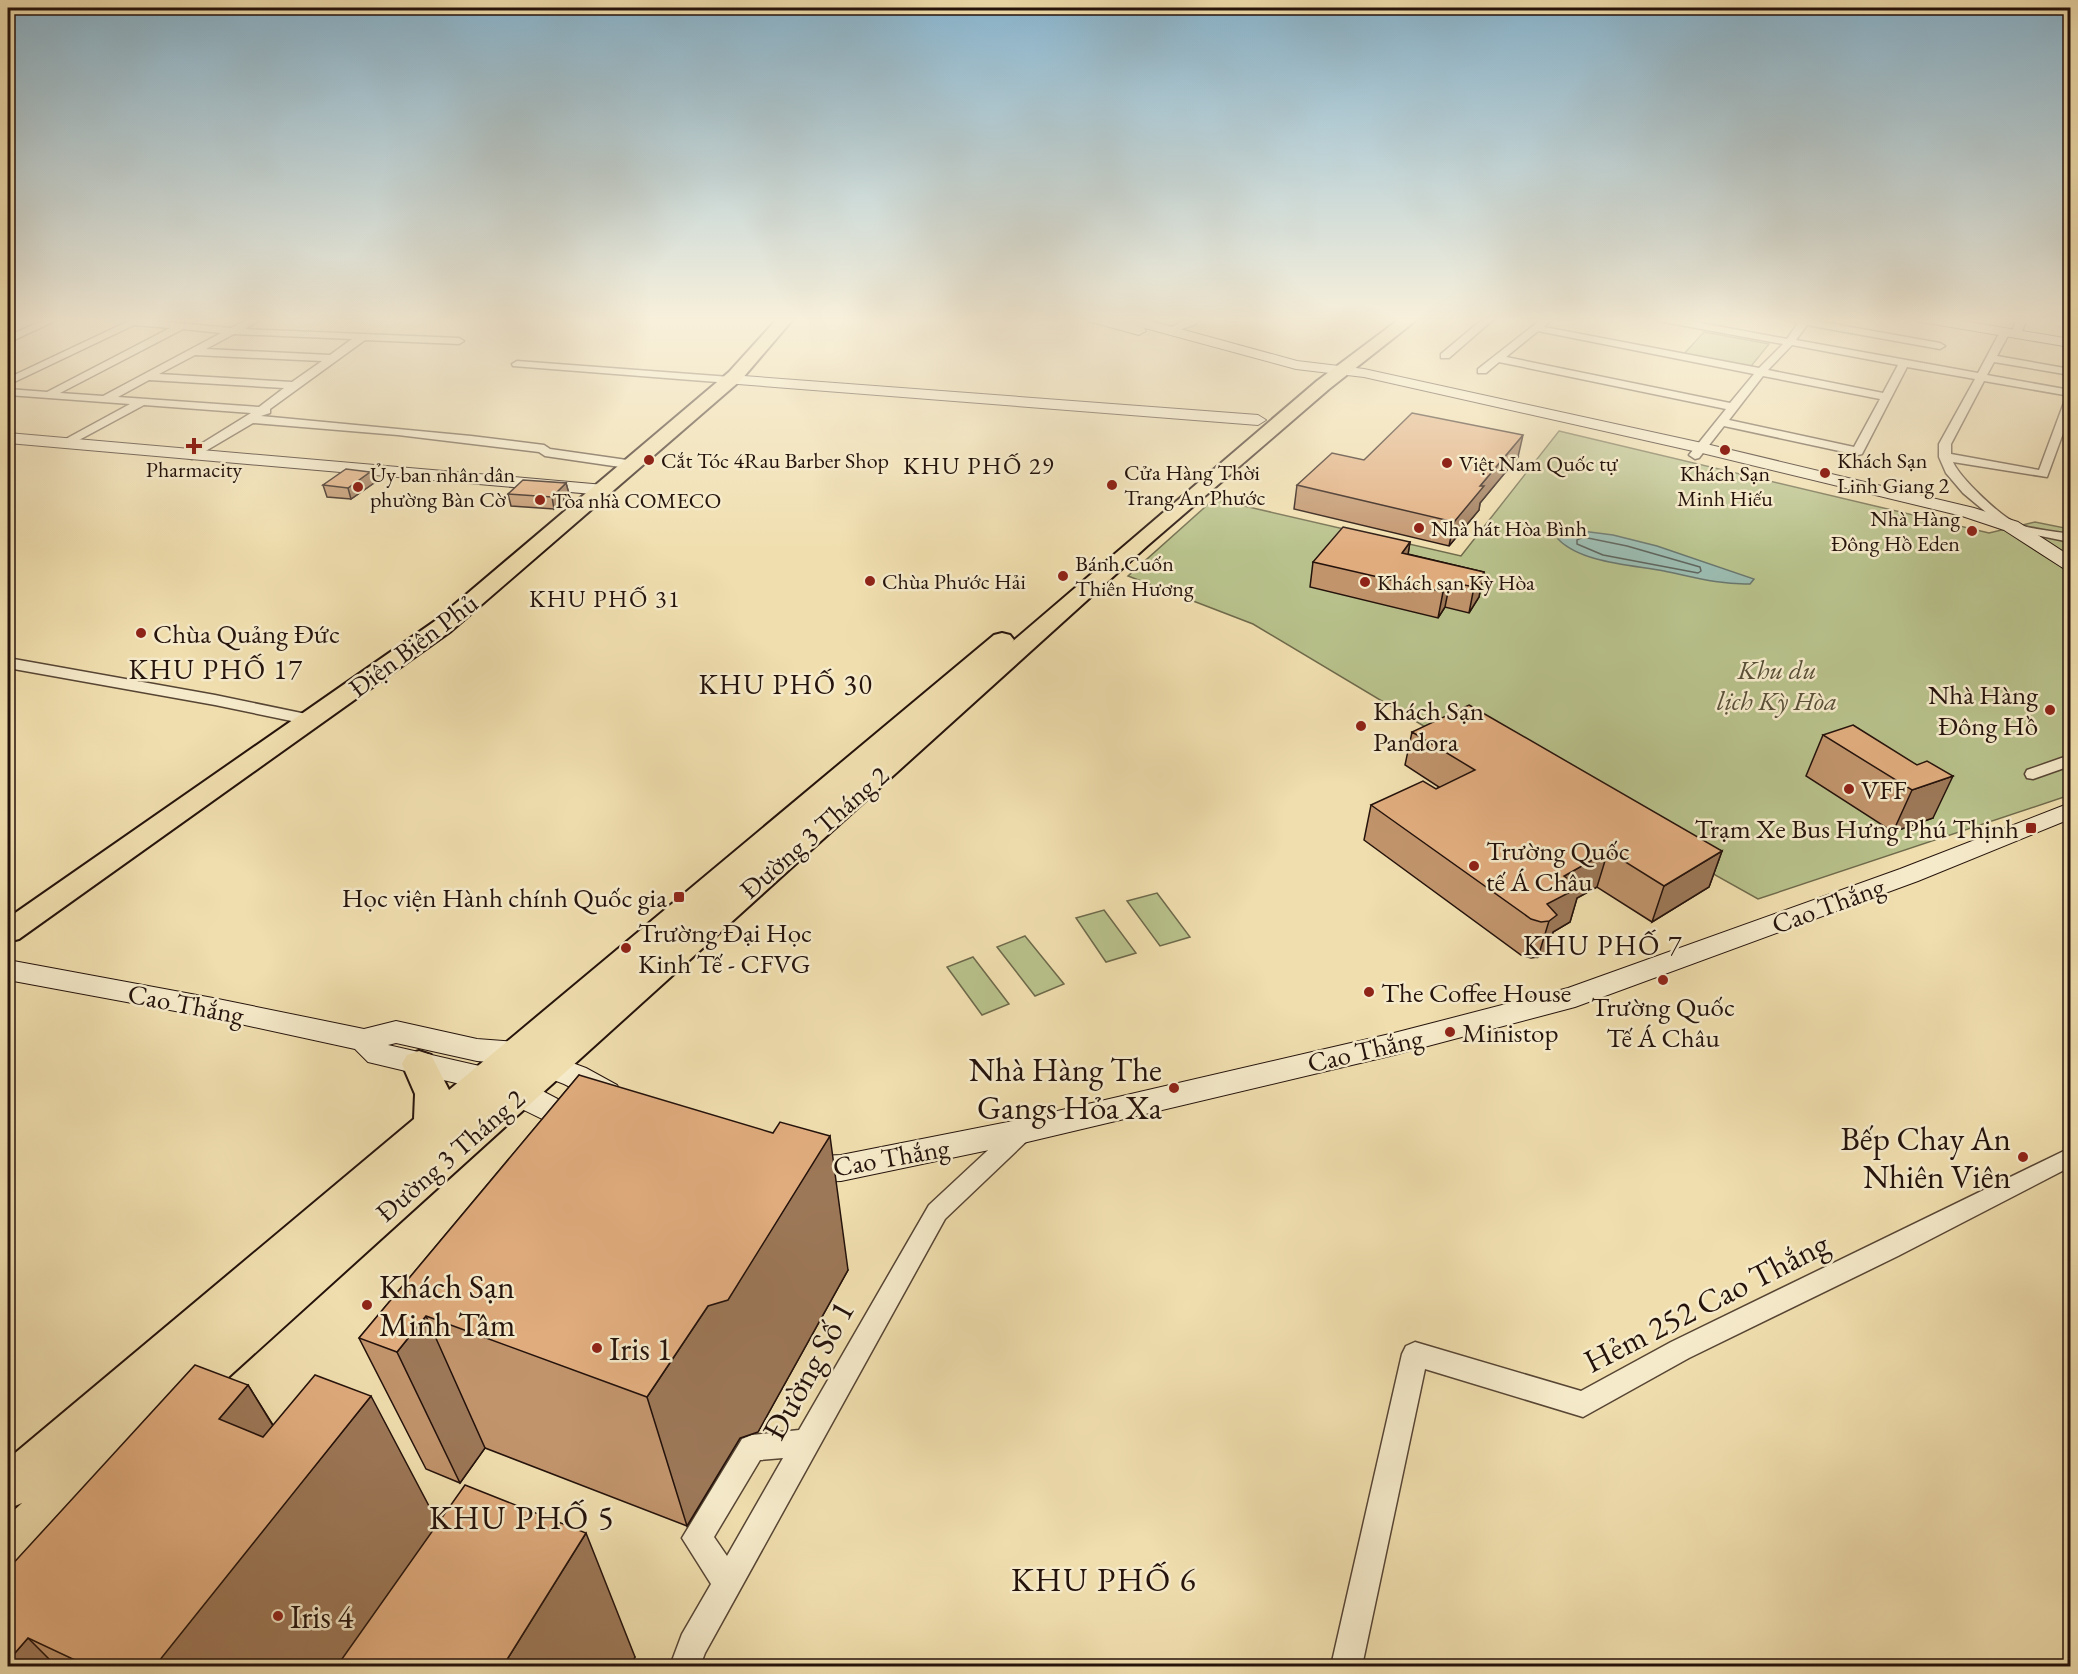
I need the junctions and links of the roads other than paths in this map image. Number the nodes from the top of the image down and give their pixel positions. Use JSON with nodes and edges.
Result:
{"nodes":[{"id":1,"x":80,"y":396,"type":"edge"},
{"id":2,"x":111,"y":396,"type":"edge"},
{"id":3,"x":280,"y":396,"type":"edge"},
{"id":4,"x":712,"y":396,"type":"edge"},
{"id":5,"x":943,"y":396,"type":"edge"},
{"id":6,"x":1292,"y":396,"type":"edge"},
{"id":7,"x":1300,"y":396,"type":"edge"},
{"id":8,"x":1441,"y":396,"type":"edge"},
{"id":9,"x":1680,"y":396,"type":"edge"},
{"id":10,"x":1742,"y":396,"type":"edge"},
{"id":11,"x":1883,"y":396,"type":"edge"},
{"id":12,"x":1971,"y":396,"type":"edge"},
{"id":13,"x":1888,"y":397,"type":"joint"},
{"id":14,"x":107,"y":398,"type":"junction"},
{"id":15,"x":2070,"y":400,"type":"edge"},
{"id":16,"x":142,"y":402,"type":"junction"},
{"id":17,"x":1733,"y":407,"type":"junction"},
{"id":18,"x":255,"y":415,"type":"junction"},
{"id":19,"x":1258,"y":420,"type":"junction"},
{"id":20,"x":1722,"y":422,"type":"junction"},
{"id":21,"x":314,"y":423,"type":"junction"},
{"id":22,"x":8,"y":438,"type":"edge"},
{"id":23,"x":66,"y":443,"type":"junction"},
{"id":24,"x":1699,"y":451,"type":"junction"},
{"id":25,"x":192,"y":454,"type":"junction"},
{"id":26,"x":1945,"y":457,"type":"junction"},
{"id":27,"x":634,"y":465,"type":"junction"},
{"id":28,"x":604,"y":490,"type":"junction"},
{"id":29,"x":2011,"y":526,"type":"junction"},
{"id":30,"x":2070,"y":538,"type":"edge"},
{"id":31,"x":2070,"y":564,"type":"edge"},
{"id":32,"x":8,"y":663,"type":"edge"},
{"id":33,"x":311,"y":720,"type":"junction"},
{"id":34,"x":2070,"y":760,"type":"edge"},
{"id":35,"x":2033,"y":774,"type":"dead end"},
{"id":36,"x":2070,"y":810,"type":"edge"},
{"id":37,"x":8,"y":932,"type":"edge"},
{"id":38,"x":8,"y":970,"type":"edge"},
{"id":39,"x":364,"y":1040,"type":"junction"},
{"id":40,"x":516,"y":1053,"type":"junction"},
{"id":41,"x":419,"y":1064,"type":"junction"},
{"id":42,"x":551,"y":1066,"type":"junction"},
{"id":43,"x":503,"y":1085,"type":"junction"},
{"id":44,"x":626,"y":1104,"type":"edge"},
{"id":45,"x":430,"y":1126,"type":"junction"},
{"id":46,"x":1023,"y":1131,"type":"junction"},
{"id":47,"x":604,"y":1137,"type":"edge"},
{"id":48,"x":2070,"y":1157,"type":"edge"},
{"id":49,"x":780,"y":1174,"type":"edge"},
{"id":50,"x":807,"y":1442,"type":"junction"},
{"id":51,"x":8,"y":1487,"type":"edge"},
{"id":52,"x":8,"y":1546,"type":"edge"},
{"id":53,"x":728,"y":1584,"type":"junction"},
{"id":54,"x":685,"y":1666,"type":"edge"},
{"id":55,"x":1346,"y":1666,"type":"edge"}],
"edges":[{"from":1,"to":14,"type":"street"},
{"from":2,"to":14,"type":"street"},
{"from":3,"to":18,"type":"street"},
{"from":4,"to":27,"type":"main road","name":"Điện Biên Phủ"},
{"from":5,"to":19,"type":"street"},
{"from":6,"to":19,"type":"main road","name":"Đường 3 Tháng 2"},
{"from":7,"to":42,"type":"main road","name":"Đường 3 Tháng 2"},
{"from":8,"to":24,"type":"street"},
{"from":9,"to":17,"type":"street"},
{"from":10,"to":17,"type":"street"},
{"from":11,"to":13,"type":"street"},
{"from":12,"to":26,"type":"street"},
{"from":13,"to":20,"type":"street"},
{"from":14,"to":16,"type":"street"},
{"from":15,"to":26,"type":"street"},
{"from":16,"to":18,"type":"street"},
{"from":16,"to":23,"type":"street"},
{"from":17,"to":20,"type":"street"},
{"from":18,"to":21,"type":"street"},
{"from":18,"to":21,"type":"street"},
{"from":18,"to":25,"type":"street"},
{"from":19,"to":40,"type":"main road","name":"Đường 3 Tháng 2"},
{"from":20,"to":24,"type":"street"},
{"from":21,"to":27,"type":"street"},
{"from":22,"to":23,"type":"street"},
{"from":23,"to":25,"type":"street"},
{"from":24,"to":29,"type":"street"},
{"from":25,"to":28,"type":"street"},
{"from":26,"to":29,"type":"street"},
{"from":27,"to":28,"type":"main road","name":"Điện Biên Phủ"},
{"from":28,"to":33,"type":"main road","name":"Điện Biên Phủ"},
{"from":29,"to":30,"type":"street"},
{"from":29,"to":31,"type":"street"},
{"from":32,"to":33,"type":"street"},
{"from":33,"to":37,"type":"main road","name":"Điện Biên Phủ"},
{"from":34,"to":35,"type":"street"},
{"from":36,"to":46,"type":"street","name":"Cao Thắng"},
{"from":38,"to":39,"type":"street","name":"Cao Thắng"},
{"from":39,"to":40,"type":"street","name":"Cao Thắng"},
{"from":39,"to":41,"type":"street","name":"Cao Thắng"},
{"from":40,"to":42,"type":"street","name":"Cao Thắng"},
{"from":40,"to":43,"type":"main road","name":"Đường 3 Tháng 2"},
{"from":41,"to":43,"type":"street","name":"Cao Thắng"},
{"from":41,"to":45,"type":"main road"},
{"from":42,"to":43,"type":"main road","name":"Đường 3 Tháng 2"},
{"from":42,"to":44,"type":"street","name":"Cao Thắng"},
{"from":43,"to":45,"type":"main road","name":"Đường 3 Tháng 2"},
{"from":43,"to":47,"type":"street","name":"Cao Thắng"},
{"from":43,"to":52,"type":"main road","name":"Đường 3 Tháng 2"},
{"from":45,"to":51,"type":"main road","name":"Đường 3 Tháng 2"},
{"from":46,"to":49,"type":"street","name":"Cao Thắng"},
{"from":46,"to":50,"type":"street","name":"Đường Số 1"},
{"from":48,"to":55,"type":"street","name":"Hẻm 252 Cao Thắng"},
{"from":50,"to":53,"type":"street","name":"Đường Số 1"},
{"from":50,"to":53,"type":"street"},
{"from":53,"to":54,"type":"street","name":"Đường Số 1"}]}
